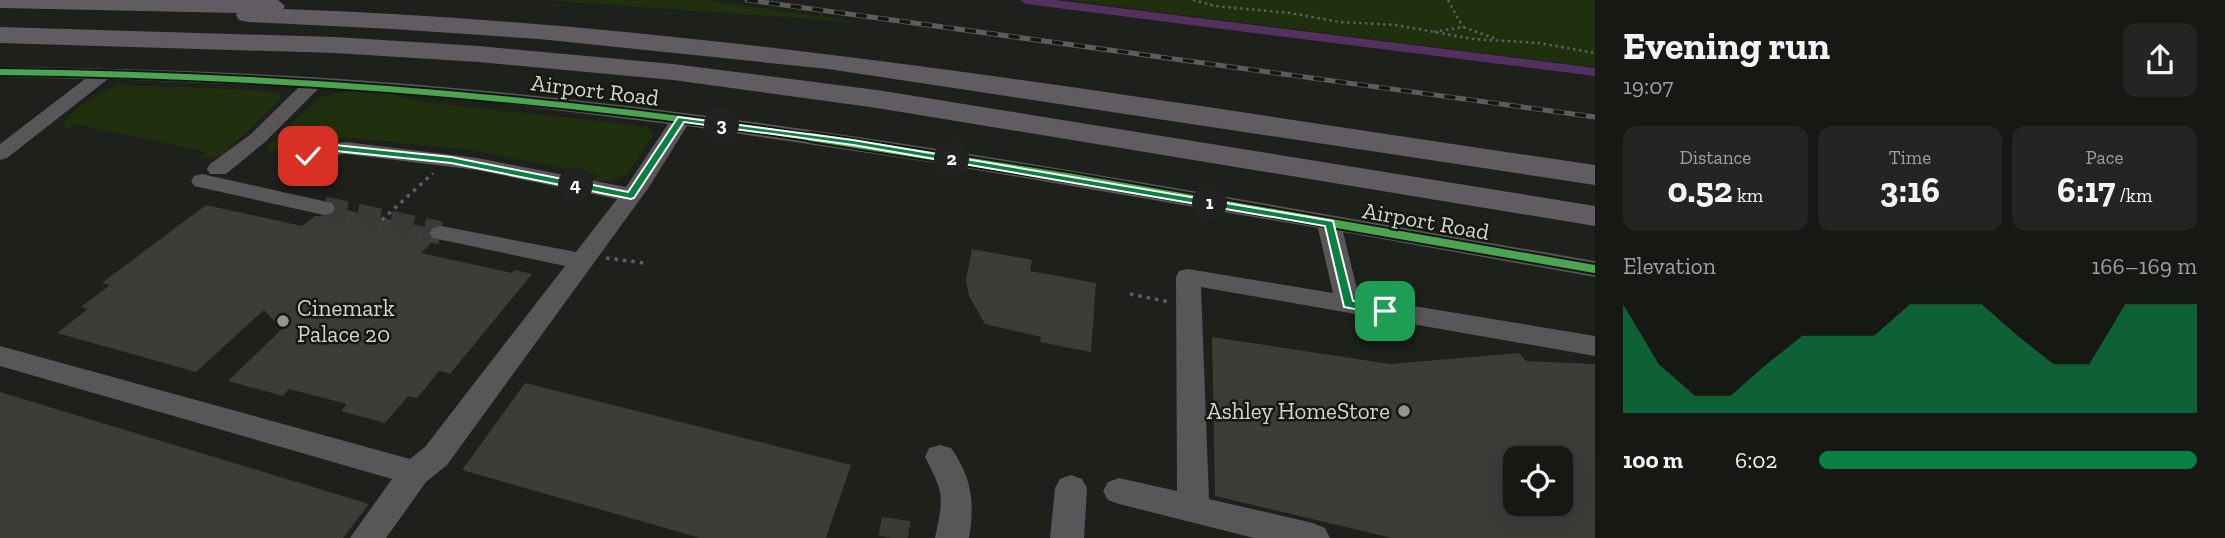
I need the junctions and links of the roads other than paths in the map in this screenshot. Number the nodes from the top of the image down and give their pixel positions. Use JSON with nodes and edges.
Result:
{"nodes":[{"id":1,"x":0,"y":0,"type":"edge"},
{"id":2,"x":24,"y":1,"type":"edge"},
{"id":3,"x":0,"y":11,"type":"edge"},
{"id":4,"x":0,"y":24,"type":"edge"},
{"id":5,"x":0,"y":35,"type":"edge"},
{"id":6,"x":0,"y":72,"type":"edge"},
{"id":7,"x":103,"y":74,"type":"junction"},
{"id":8,"x":314,"y":83,"type":"junction"},
{"id":9,"x":681,"y":119,"type":"junction"},
{"id":10,"x":0,"y":154,"type":"edge"},
{"id":11,"x":1595,"y":157,"type":"edge"},
{"id":12,"x":299,"y":162,"type":"dead end"},
{"id":13,"x":1595,"y":175,"type":"edge"},
{"id":14,"x":1595,"y":194,"type":"edge"},
{"id":15,"x":631,"y":195,"type":"junction"},
{"id":16,"x":324,"y":208,"type":"tunnel mouth"},
{"id":17,"x":1595,"y":216,"type":"edge"},
{"id":18,"x":1329,"y":224,"type":"junction"},
{"id":19,"x":441,"y":233,"type":"tunnel mouth"},
{"id":20,"x":584,"y":257,"type":"junction"},
{"id":21,"x":1594,"y":270,"type":"edge"},
{"id":22,"x":1348,"y":304,"type":"junction"},
{"id":23,"x":1595,"y":345,"type":"edge"},
{"id":24,"x":0,"y":356,"type":"edge"},
{"id":25,"x":940,"y":457,"type":"dead end"},
{"id":26,"x":415,"y":473,"type":"junction"},
{"id":27,"x":1071,"y":488,"type":"dead end"},
{"id":28,"x":1119,"y":491,"type":"dead end"},
{"id":29,"x":1193,"y":509,"type":"junction"},
{"id":30,"x":367,"y":538,"type":"edge"},
{"id":31,"x":952,"y":538,"type":"edge"},
{"id":32,"x":1067,"y":538,"type":"edge"},
{"id":33,"x":1313,"y":538,"type":"edge"}],
"edges":[{"from":1,"to":2,"type":"highway"},
{"from":2,"to":11,"type":"highway"},
{"from":3,"to":13,"type":"highway"},
{"from":4,"to":14,"type":"highway"},
{"from":5,"to":17,"type":"highway"},
{"from":6,"to":7,"type":"street","name":"Airport Road"},
{"from":7,"to":8,"type":"street","name":"Airport Road"},
{"from":7,"to":10,"type":"street"},
{"from":8,"to":9,"type":"street","name":"Airport Road"},
{"from":8,"to":16,"type":"street"},
{"from":9,"to":15,"type":"street"},
{"from":9,"to":18,"type":"street","name":"Airport Road"},
{"from":12,"to":15,"type":"street"},
{"from":15,"to":20,"type":"street"},
{"from":18,"to":21,"type":"street","name":"Airport Road"},
{"from":18,"to":22,"type":"street"},
{"from":19,"to":20,"type":"street"},
{"from":20,"to":26,"type":"street"},
{"from":22,"to":23,"type":"street"},
{"from":22,"to":29,"type":"street"},
{"from":24,"to":26,"type":"street"},
{"from":25,"to":31,"type":"street"},
{"from":26,"to":30,"type":"street"},
{"from":27,"to":32,"type":"street"},
{"from":28,"to":29,"type":"street"},
{"from":29,"to":33,"type":"street"}]}
